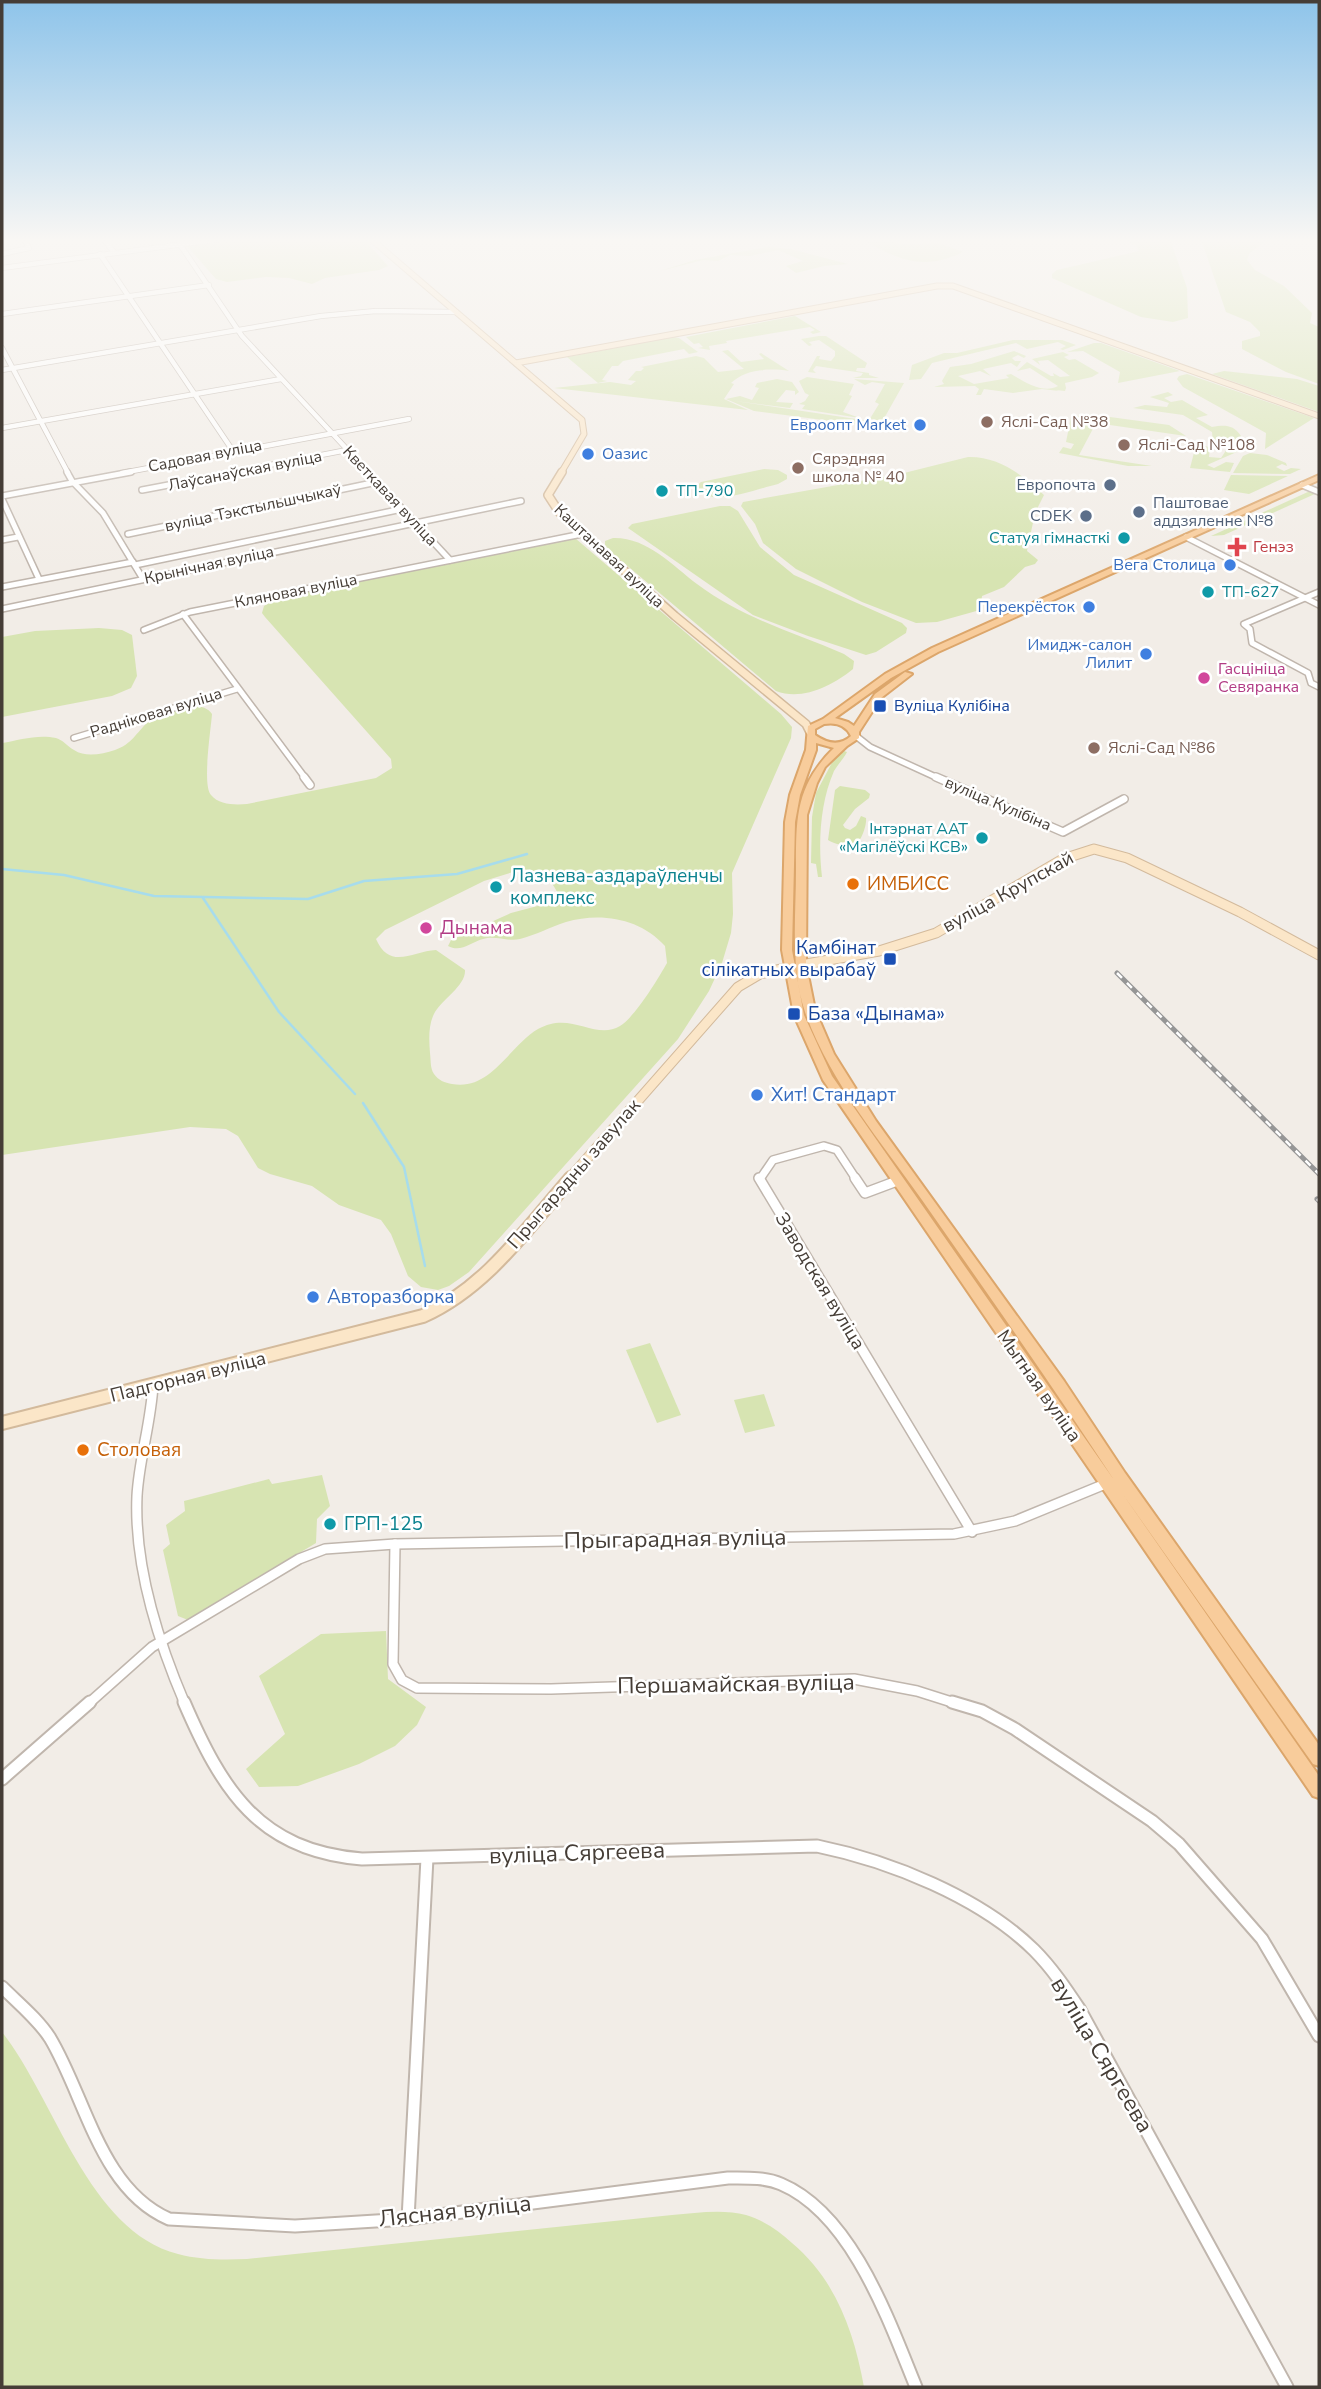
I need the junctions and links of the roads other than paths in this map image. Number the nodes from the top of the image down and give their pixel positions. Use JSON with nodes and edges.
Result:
{"nodes":[{"id":1,"x":3,"y":350,"type":"edge"},
{"id":2,"x":111,"y":350,"type":"edge"},
{"id":3,"x":166,"y":350,"type":"edge"},
{"id":4,"x":256,"y":350,"type":"edge"},
{"id":5,"x":501,"y":350,"type":"edge"},
{"id":6,"x":585,"y":350,"type":"edge"},
{"id":7,"x":1133,"y":350,"type":"edge"},
{"id":8,"x":516,"y":363,"type":"junction"},
{"id":9,"x":11,"y":368,"type":"junction"},
{"id":10,"x":2,"y":370,"type":"edge"},
{"id":11,"x":281,"y":379,"type":"junction"},
{"id":12,"x":195,"y":394,"type":"junction"},
{"id":13,"x":1319,"y":416,"type":"edge"},
{"id":14,"x":409,"y":419,"type":"dead end"},
{"id":15,"x":39,"y":421,"type":"junction"},
{"id":16,"x":2,"y":428,"type":"edge"},
{"id":17,"x":330,"y":432,"type":"junction"},
{"id":18,"x":347,"y":450,"type":"junction"},
{"id":19,"x":233,"y":451,"type":"junction"},
{"id":20,"x":1319,"y":477,"type":"edge"},
{"id":21,"x":72,"y":481,"type":"junction"},
{"id":22,"x":377,"y":482,"type":"junction"},
{"id":23,"x":1319,"y":484,"type":"edge"},
{"id":24,"x":1306,"y":486,"type":"junction"},
{"id":25,"x":142,"y":491,"type":"dead end"},
{"id":26,"x":1319,"y":492,"type":"edge"},
{"id":27,"x":2,"y":497,"type":"edge"},
{"id":28,"x":520,"y":501,"type":"dead end"},
{"id":29,"x":402,"y":509,"type":"junction"},
{"id":30,"x":416,"y":522,"type":"junction"},
{"id":31,"x":128,"y":534,"type":"dead end"},
{"id":32,"x":582,"y":534,"type":"junction"},
{"id":33,"x":18,"y":537,"type":"junction"},
{"id":34,"x":1189,"y":539,"type":"junction"},
{"id":35,"x":2,"y":540,"type":"edge"},
{"id":36,"x":450,"y":560,"type":"junction"},
{"id":37,"x":134,"y":564,"type":"junction"},
{"id":38,"x":39,"y":579,"type":"junction"},
{"id":39,"x":143,"y":579,"type":"junction"},
{"id":40,"x":2,"y":587,"type":"edge"},
{"id":41,"x":1319,"y":592,"type":"edge"},
{"id":42,"x":1305,"y":597,"type":"junction"},
{"id":43,"x":1319,"y":605,"type":"edge"},
{"id":44,"x":2,"y":609,"type":"edge"},
{"id":45,"x":183,"y":614,"type":"junction"},
{"id":46,"x":144,"y":630,"type":"dead end"},
{"id":47,"x":1319,"y":687,"type":"edge"},
{"id":48,"x":237,"y":689,"type":"junction"},
{"id":49,"x":823,"y":721,"type":"junction"},
{"id":50,"x":809,"y":731,"type":"junction"},
{"id":51,"x":74,"y":738,"type":"dead end"},
{"id":52,"x":851,"y":739,"type":"junction"},
{"id":53,"x":310,"y":785,"type":"dead end"},
{"id":54,"x":1124,"y":799,"type":"dead end"},
{"id":55,"x":1319,"y":955,"type":"edge"},
{"id":56,"x":795,"y":966,"type":"junction"},
{"id":57,"x":747,"y":979,"type":"joint"},
{"id":58,"x":897,"y":1181,"type":"junction"},
{"id":59,"x":376,"y":1330,"type":"joint"},
{"id":60,"x":153,"y":1385,"type":"junction"},
{"id":61,"x":21,"y":1418,"type":"junction"},
{"id":62,"x":2,"y":1423,"type":"edge"},
{"id":63,"x":2,"y":1429,"type":"edge"},
{"id":64,"x":1114,"y":1481,"type":"junction"},
{"id":65,"x":972,"y":1532,"type":"junction"},
{"id":66,"x":395,"y":1544,"type":"junction"},
{"id":67,"x":163,"y":1641,"type":"junction"},
{"id":68,"x":1319,"y":1758,"type":"edge"},
{"id":69,"x":2,"y":1779,"type":"edge"},
{"id":70,"x":1319,"y":1790,"type":"edge"},
{"id":71,"x":426,"y":1858,"type":"junction"},
{"id":72,"x":2,"y":1987,"type":"edge"},
{"id":73,"x":1319,"y":2036,"type":"edge"},
{"id":74,"x":408,"y":2218,"type":"junction"},
{"id":75,"x":916,"y":2387,"type":"edge"},
{"id":76,"x":1287,"y":2387,"type":"edge"}],
"edges":[{"from":1,"to":9,"type":"street"},
{"from":2,"to":9,"type":"street"},
{"from":3,"to":12,"type":"street"},
{"from":4,"to":11,"type":"street"},
{"from":5,"to":8,"type":"main road"},
{"from":6,"to":8,"type":"main road"},
{"from":7,"to":13,"type":"main road"},
{"from":8,"to":32,"type":"main road","name":"Каштанавая вуліца"},
{"from":9,"to":10,"type":"street"},
{"from":9,"to":15,"type":"street"},
{"from":11,"to":12,"type":"street"},
{"from":11,"to":17,"type":"street"},
{"from":12,"to":15,"type":"street"},
{"from":12,"to":19,"type":"street"},
{"from":14,"to":17,"type":"street","name":"Садовая вуліца"},
{"from":15,"to":16,"type":"street"},
{"from":15,"to":21,"type":"street"},
{"from":17,"to":18,"type":"street","name":"Кветкавая вуліца"},
{"from":17,"to":19,"type":"street","name":"Садовая вуліца"},
{"from":18,"to":22,"type":"street","name":"Кветкавая вуліца"},
{"from":18,"to":25,"type":"street","name":"Лаўсанаўская вуліца"},
{"from":19,"to":21,"type":"street","name":"Садовая вуліца"},
{"from":20,"to":24,"type":"main road"},
{"from":21,"to":27,"type":"street","name":"Садовая вуліца"},
{"from":21,"to":37,"type":"street"},
{"from":22,"to":29,"type":"street","name":"Кветкавая вуліца"},
{"from":22,"to":31,"type":"street","name":"вуліца Тэкстыльшчыкаў"},
{"from":23,"to":24,"type":"main road"},
{"from":24,"to":26,"type":"street"},
{"from":24,"to":34,"type":"main road"},
{"from":27,"to":33,"type":"street"},
{"from":28,"to":30,"type":"street","name":"Крынічная вуліца"},
{"from":29,"to":30,"type":"street","name":"Кветкавая вуліца"},
{"from":29,"to":37,"type":"street"},
{"from":30,"to":36,"type":"street","name":"Кветкавая вуліца"},
{"from":30,"to":39,"type":"street","name":"Крынічная вуліца"},
{"from":32,"to":36,"type":"street","name":"Кляновая вуліца"},
{"from":32,"to":50,"type":"main road","name":"Каштанавая вуліца"},
{"from":33,"to":35,"type":"street"},
{"from":33,"to":38,"type":"street"},
{"from":34,"to":42,"type":"street"},
{"from":34,"to":49,"type":"main road"},
{"from":34,"to":52,"type":"main road"},
{"from":36,"to":45,"type":"street","name":"Кляновая вуліца"},
{"from":37,"to":38,"type":"street"},
{"from":37,"to":39,"type":"street"},
{"from":38,"to":40,"type":"street"},
{"from":39,"to":44,"type":"street","name":"Крынічная вуліца"},
{"from":41,"to":42,"type":"street"},
{"from":42,"to":43,"type":"street"},
{"from":42,"to":47,"type":"street"},
{"from":45,"to":46,"type":"street","name":"Кляновая вуліца"},
{"from":45,"to":48,"type":"street","name":"Радніковая вуліца"},
{"from":48,"to":51,"type":"street","name":"Радніковая вуліца"},
{"from":48,"to":53,"type":"street","name":"Радніковая вуліца"},
{"from":49,"to":50,"type":"main road"},
{"from":49,"to":52,"type":"main road"},
{"from":50,"to":52,"type":"main road"},
{"from":50,"to":56,"type":"main road"},
{"from":52,"to":54,"type":"street","name":"вуліца Кулібіна"},
{"from":52,"to":56,"type":"main road"},
{"from":55,"to":56,"type":"main road","name":"вуліца Крупскай"},
{"from":56,"to":57,"type":"main road","name":"вуліца Крупскай"},
{"from":56,"to":58,"type":"main road","name":"Мытная вуліца"},
{"from":56,"to":64,"type":"main road","name":"Мытная вуліца"},
{"from":57,"to":59,"type":"main road","name":"Прыгарадны завулак"},
{"from":58,"to":64,"type":"main road","name":"Мытная вуліца"},
{"from":58,"to":65,"type":"street","name":"Заводская вуліца"},
{"from":59,"to":60,"type":"main road","name":"Падгорная вуліца"},
{"from":60,"to":61,"type":"main road","name":"Падгорная вуліца"},
{"from":60,"to":67,"type":"street","name":"вуліца Сяргеева"},
{"from":61,"to":62,"type":"main road"},
{"from":61,"to":63,"type":"street","name":"Падгорная вуліца"},
{"from":64,"to":65,"type":"street","name":"Прыгарадная вуліца"},
{"from":64,"to":68,"type":"main road","name":"Мытная вуліца"},
{"from":64,"to":70,"type":"main road","name":"Мытная вуліца"},
{"from":65,"to":66,"type":"street","name":"Прыгарадная вуліца"},
{"from":66,"to":67,"type":"street"},
{"from":66,"to":73,"type":"street","name":"Першамайская вуліца"},
{"from":67,"to":69,"type":"street"},
{"from":67,"to":71,"type":"street","name":"вуліца Сяргеева"},
{"from":71,"to":74,"type":"street"},
{"from":71,"to":76,"type":"street","name":"вуліца Сяргеева"},
{"from":72,"to":74,"type":"street","name":"Лясная вуліца"},
{"from":74,"to":75,"type":"street","name":"Лясная вуліца"}]}
